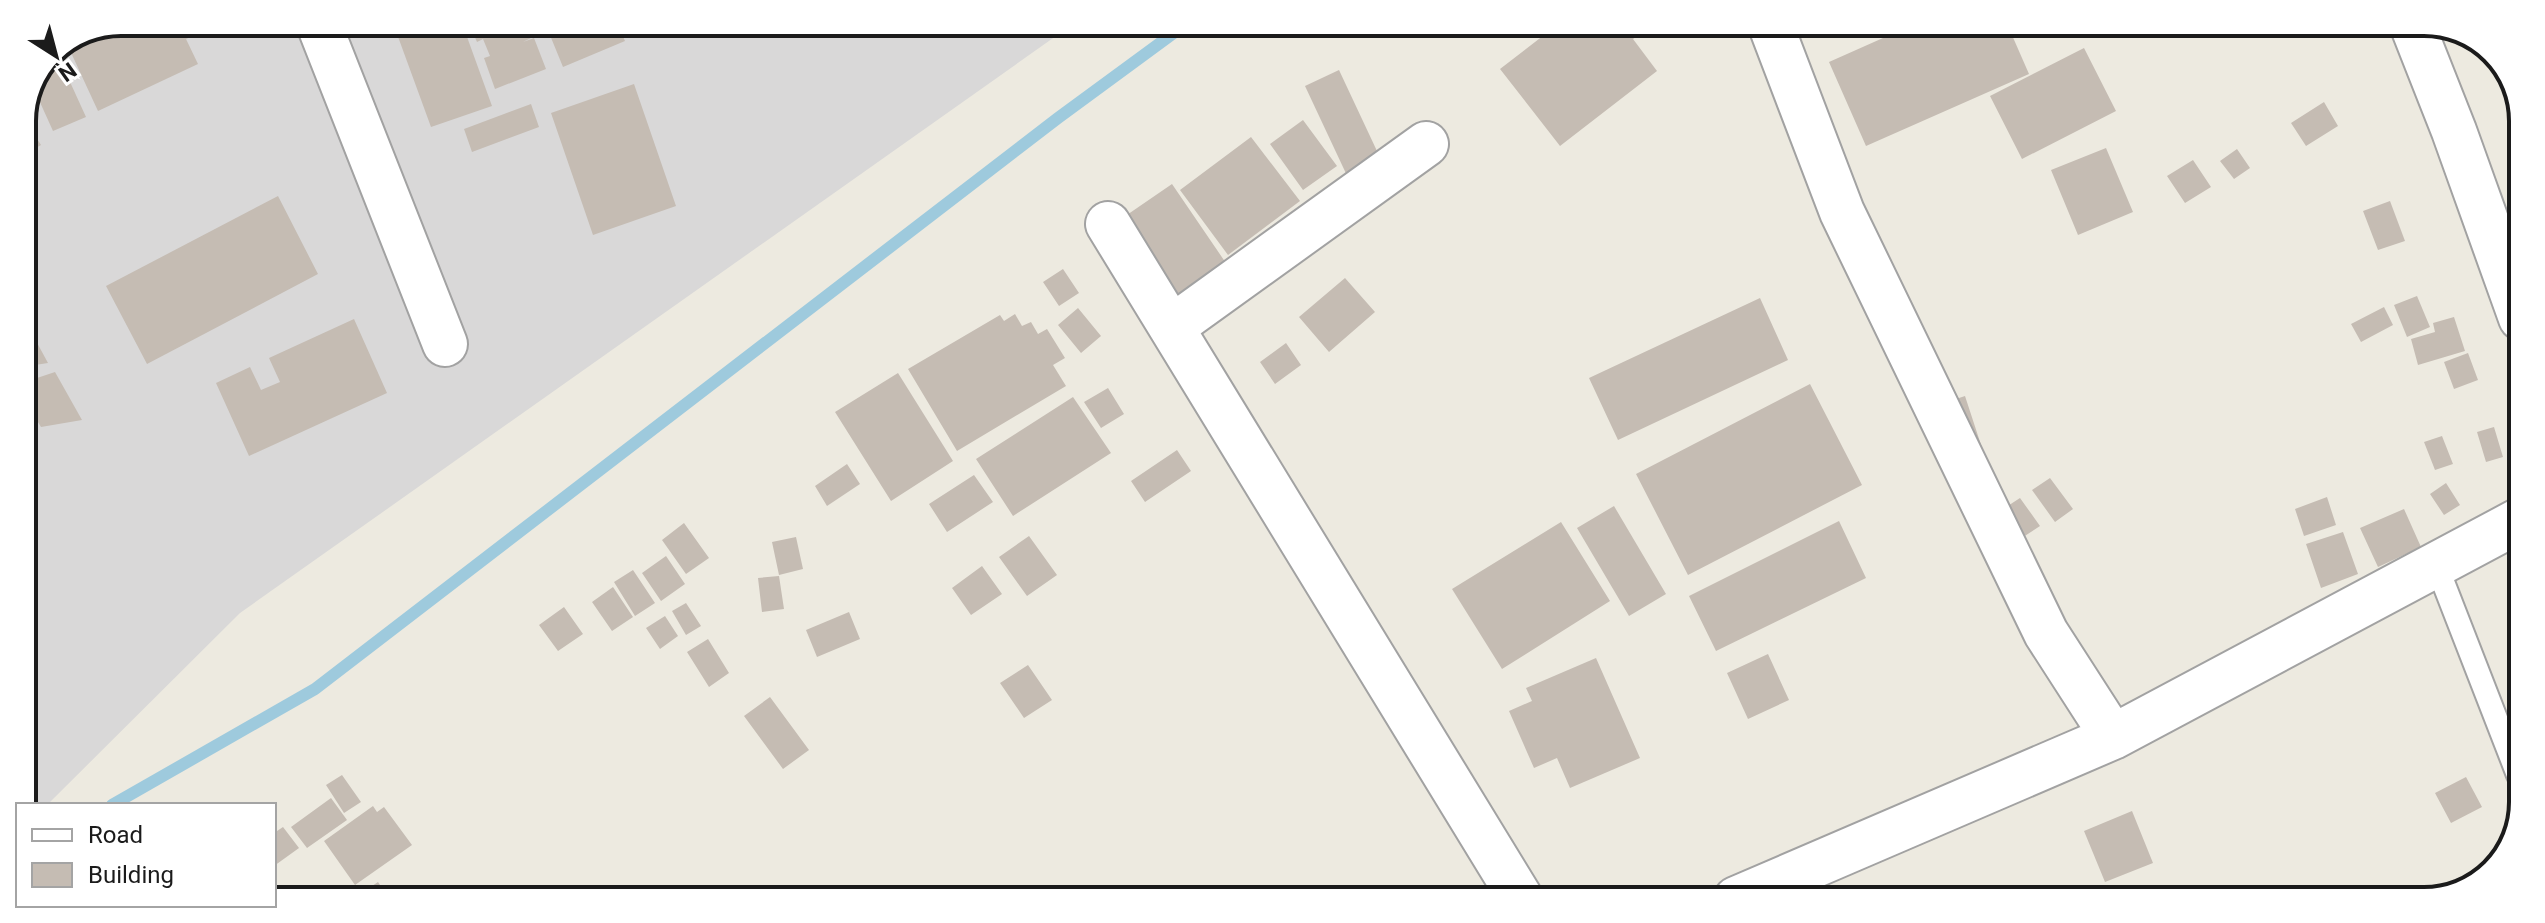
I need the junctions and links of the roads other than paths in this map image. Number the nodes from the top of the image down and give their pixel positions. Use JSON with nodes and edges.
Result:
{"nodes":[{"id":1,"x":324,"y":36,"type":"edge"},
{"id":2,"x":1775,"y":36,"type":"edge"},
{"id":3,"x":2417,"y":36,"type":"edge"},
{"id":4,"x":1426,"y":144,"type":"dead end"},
{"id":5,"x":1108,"y":224,"type":"dead end"},
{"id":6,"x":2509,"y":285,"type":"edge"},
{"id":7,"x":1172,"y":327,"type":"junction"},
{"id":8,"x":445,"y":344,"type":"dead end"},
{"id":9,"x":2509,"y":526,"type":"edge"},
{"id":10,"x":2436,"y":564,"type":"junction"},
{"id":11,"x":2113,"y":737,"type":"junction"},
{"id":12,"x":2509,"y":752,"type":"edge"},
{"id":13,"x":1514,"y":887,"type":"edge"},
{"id":14,"x":1764,"y":887,"type":"edge"}],
"edges":[{"from":1,"to":8,"type":"street"},
{"from":2,"to":11,"type":"street"},
{"from":3,"to":6,"type":"street"},
{"from":4,"to":7,"type":"street"},
{"from":5,"to":7,"type":"street"},
{"from":7,"to":13,"type":"street"},
{"from":9,"to":10,"type":"street"},
{"from":10,"to":11,"type":"street"},
{"from":10,"to":12,"type":"lane"},
{"from":11,"to":14,"type":"street"}]}
